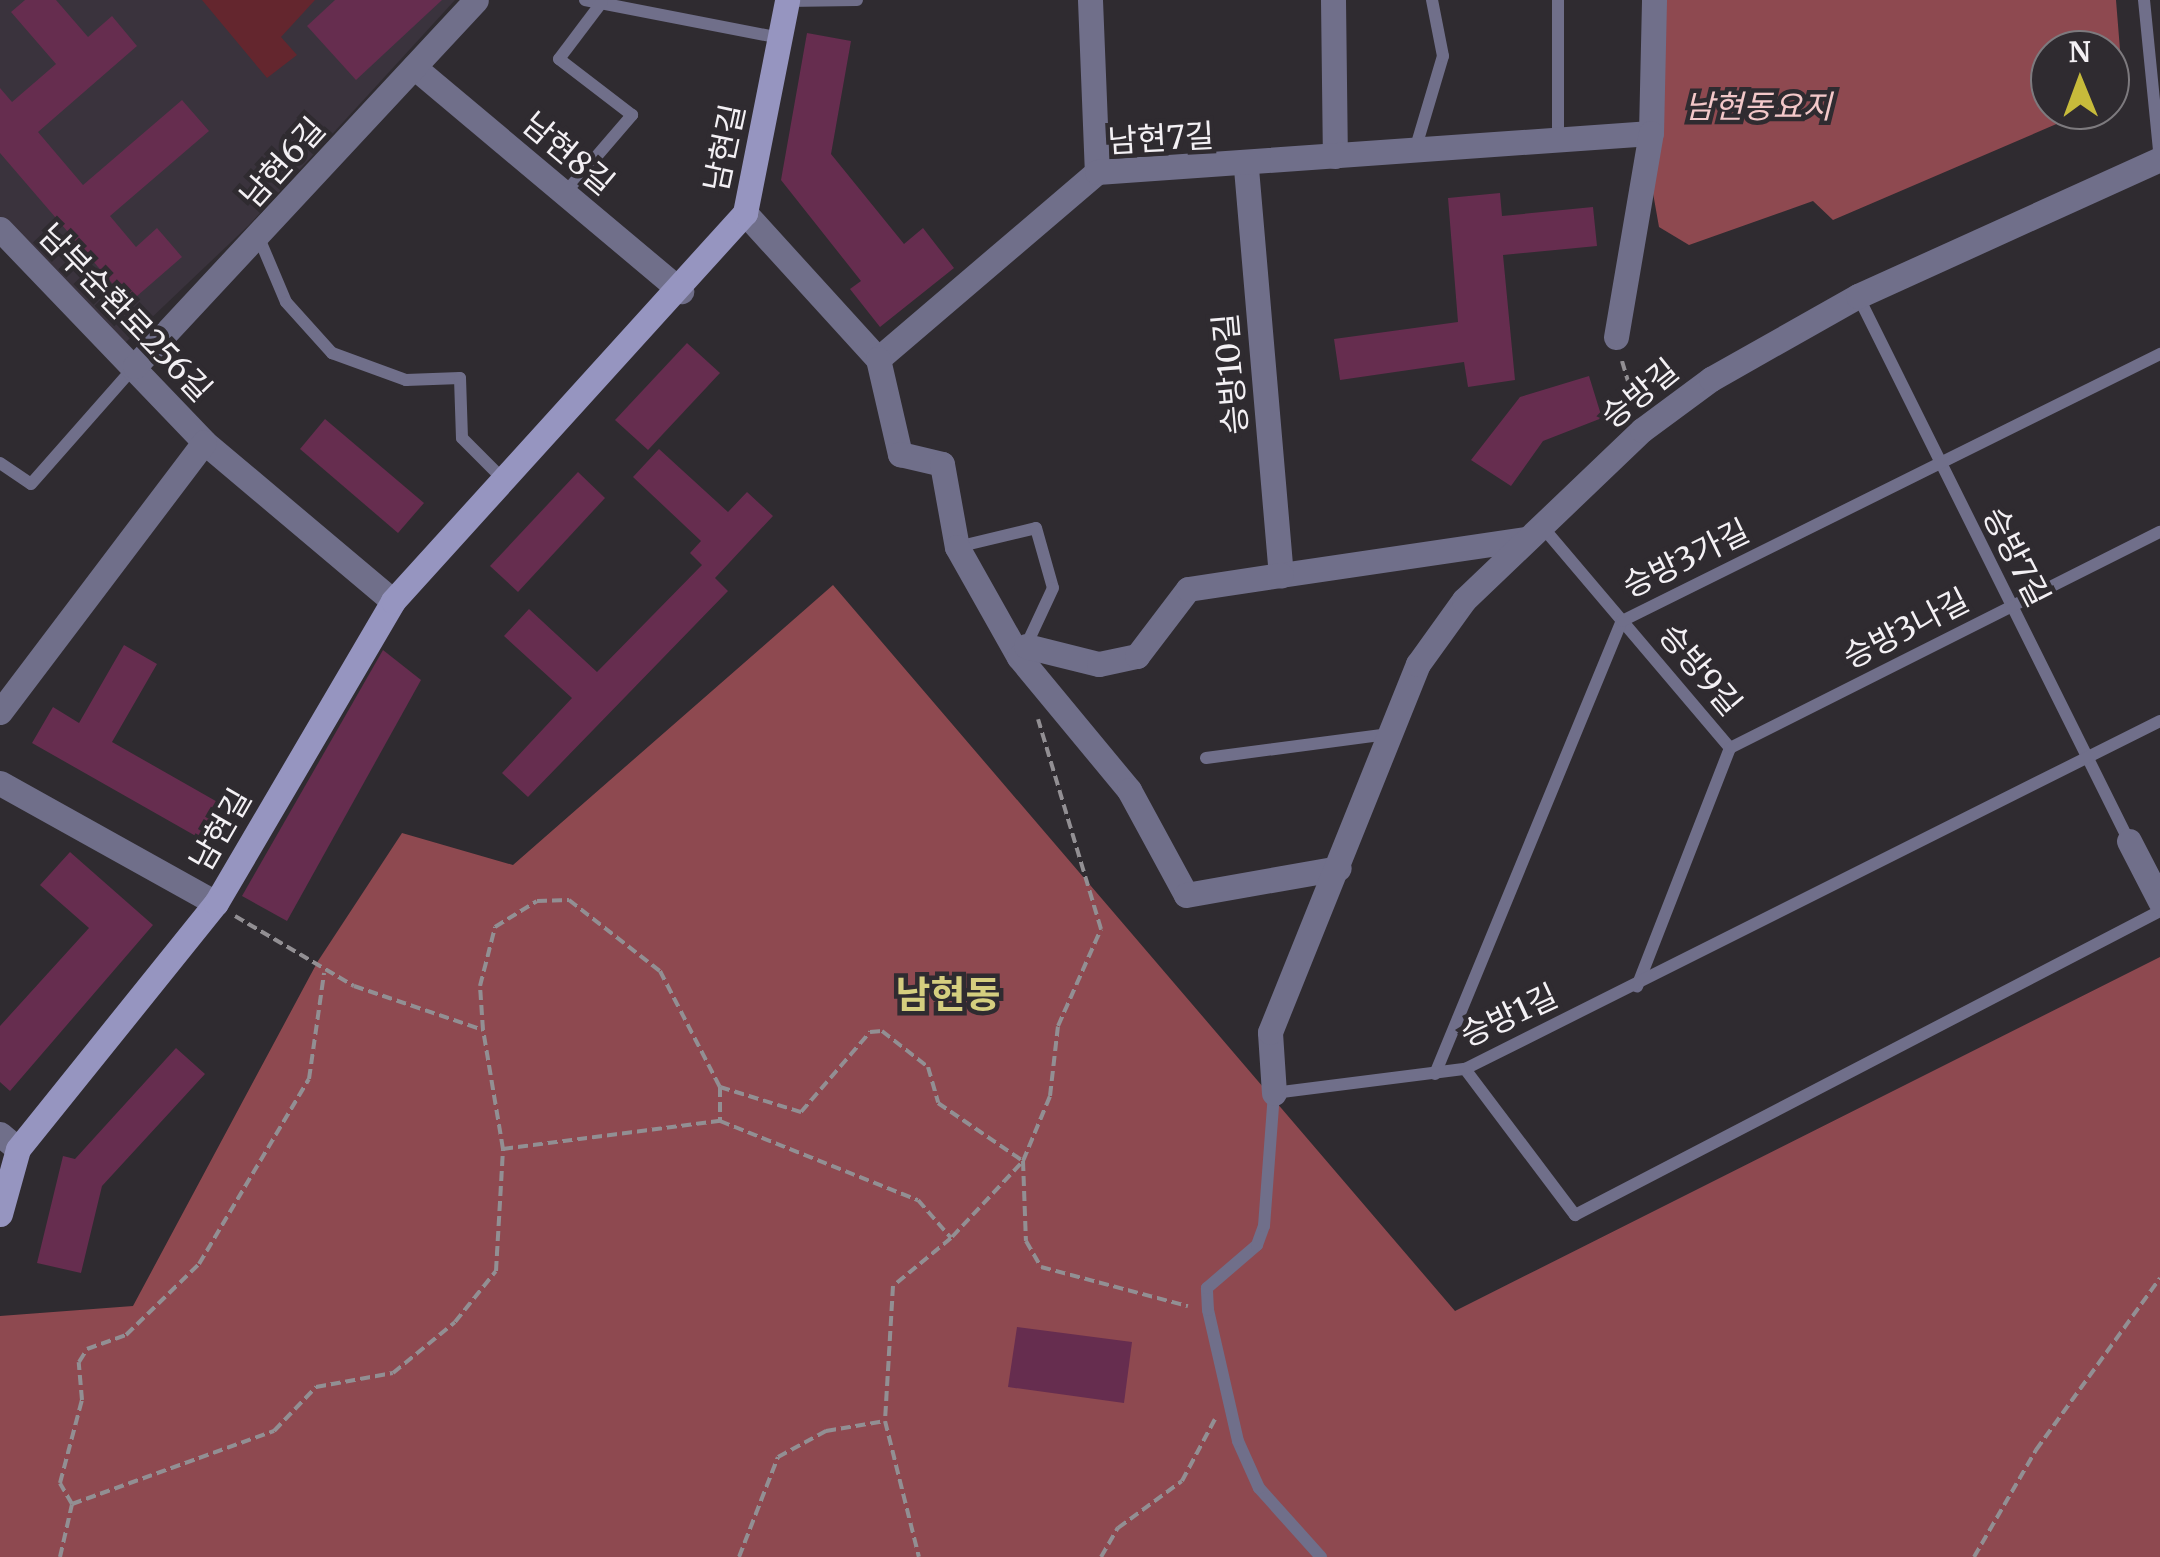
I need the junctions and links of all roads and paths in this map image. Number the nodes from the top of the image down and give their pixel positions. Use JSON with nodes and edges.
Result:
{"nodes":[{"id":1,"x":476,"y":0,"type":"edge"},
{"id":2,"x":585,"y":0,"type":"edge"},
{"id":3,"x":787,"y":0,"type":"edge"},
{"id":4,"x":857,"y":0,"type":"edge"},
{"id":5,"x":1090,"y":0,"type":"edge"},
{"id":6,"x":1334,"y":0,"type":"edge"},
{"id":7,"x":1432,"y":0,"type":"edge"},
{"id":8,"x":1558,"y":0,"type":"edge"},
{"id":9,"x":1654,"y":0,"type":"edge"},
{"id":10,"x":2144,"y":0,"type":"edge"},
{"id":11,"x":602,"y":2,"type":"edge"},
{"id":12,"x":781,"y":38,"type":"junction"},
{"id":13,"x":414,"y":67,"type":"junction"},
{"id":14,"x":1651,"y":133,"type":"junction"},
{"id":15,"x":1558,"y":138,"type":"junction"},
{"id":16,"x":1415,"y":150,"type":"junction"},
{"id":17,"x":1335,"y":156,"type":"junction"},
{"id":18,"x":2160,"y":159,"type":"edge"},
{"id":19,"x":1246,"y":168,"type":"junction"},
{"id":20,"x":1097,"y":172,"type":"junction"},
{"id":21,"x":565,"y":194,"type":"junction"},
{"id":22,"x":745,"y":214,"type":"junction"},
{"id":23,"x":259,"y":238,"type":"junction"},
{"id":24,"x":2,"y":239,"type":"edge"},
{"id":25,"x":681,"y":291,"type":"junction"},
{"id":26,"x":1858,"y":296,"type":"junction"},
{"id":27,"x":1616,"y":337,"type":"joint"},
{"id":28,"x":2160,"y":354,"type":"edge"},
{"id":29,"x":878,"y":359,"type":"junction"},
{"id":30,"x":134,"y":366,"type":"junction"},
{"id":31,"x":1642,"y":430,"type":"junction"},
{"id":32,"x":204,"y":442,"type":"junction"},
{"id":33,"x":0,"y":463,"type":"edge"},
{"id":34,"x":1939,"y":466,"type":"junction"},
{"id":35,"x":501,"y":478,"type":"junction"},
{"id":36,"x":1533,"y":532,"type":"junction"},
{"id":37,"x":2160,"y":532,"type":"edge"},
{"id":38,"x":958,"y":547,"type":"junction"},
{"id":39,"x":1281,"y":575,"type":"junction"},
{"id":40,"x":393,"y":601,"type":"junction"},
{"id":41,"x":2010,"y":606,"type":"junction"},
{"id":42,"x":1622,"y":621,"type":"junction"},
{"id":43,"x":1022,"y":652,"type":"junction"},
{"id":44,"x":0,"y":712,"type":"edge"},
{"id":45,"x":1036,"y":712,"type":"dead end"},
{"id":46,"x":2160,"y":720,"type":"edge"},
{"id":47,"x":1392,"y":733,"type":"junction"},
{"id":48,"x":1730,"y":748,"type":"junction"},
{"id":49,"x":2086,"y":757,"type":"junction"},
{"id":50,"x":1206,"y":758,"type":"dead end"},
{"id":51,"x":0,"y":784,"type":"edge"},
{"id":52,"x":2129,"y":842,"type":"joint"},
{"id":53,"x":1339,"y":868,"type":"junction"},
{"id":54,"x":2160,"y":900,"type":"edge"},
{"id":55,"x":216,"y":903,"type":"junction"},
{"id":56,"x":2160,"y":911,"type":"edge"},
{"id":57,"x":324,"y":971,"type":"junction"},
{"id":58,"x":1637,"y":986,"type":"junction"},
{"id":59,"x":483,"y":1030,"type":"junction"},
{"id":60,"x":1465,"y":1069,"type":"junction"},
{"id":61,"x":1434,"y":1074,"type":"junction"},
{"id":62,"x":720,"y":1087,"type":"junction"},
{"id":63,"x":1274,"y":1093,"type":"junction"},
{"id":64,"x":720,"y":1120,"type":"junction"},
{"id":65,"x":9,"y":1141,"type":"edge"},
{"id":66,"x":503,"y":1150,"type":"junction"},
{"id":67,"x":1023,"y":1162,"type":"junction"},
{"id":68,"x":0,"y":1214,"type":"edge"},
{"id":69,"x":951,"y":1238,"type":"junction"},
{"id":70,"x":2160,"y":1278,"type":"edge"},
{"id":71,"x":1208,"y":1310,"type":"junction"},
{"id":72,"x":1227,"y":1397,"type":"junction"},
{"id":73,"x":885,"y":1421,"type":"junction"},
{"id":74,"x":72,"y":1504,"type":"junction"},
{"id":75,"x":60,"y":1557,"type":"edge"},
{"id":76,"x":739,"y":1557,"type":"edge"},
{"id":77,"x":919,"y":1557,"type":"edge"},
{"id":78,"x":1101,"y":1557,"type":"edge"},
{"id":79,"x":1321,"y":1557,"type":"edge"},
{"id":80,"x":1974,"y":1557,"type":"edge"}],
"edges":[{"from":1,"to":13,"type":"street","name":"남현6길"},
{"from":2,"to":11,"type":"lane"},
{"from":3,"to":4,"type":"lane","name":"남현길"},
{"from":3,"to":12,"type":"street","name":"남현길"},
{"from":5,"to":20,"type":"street"},
{"from":6,"to":17,"type":"street"},
{"from":7,"to":16,"type":"lane"},
{"from":8,"to":15,"type":"lane"},
{"from":9,"to":14,"type":"street"},
{"from":10,"to":18,"type":"lane"},
{"from":11,"to":12,"type":"lane"},
{"from":11,"to":21,"type":"lane"},
{"from":12,"to":22,"type":"street","name":"남현길"},
{"from":13,"to":21,"type":"street","name":"남현8길"},
{"from":13,"to":23,"type":"street","name":"남현6길"},
{"from":14,"to":15,"type":"street","name":"남현7길"},
{"from":14,"to":27,"type":"street"},
{"from":15,"to":16,"type":"street","name":"남현7길"},
{"from":16,"to":17,"type":"street","name":"남현7길"},
{"from":17,"to":19,"type":"street","name":"남현7길"},
{"from":18,"to":26,"type":"street","name":"승방길"},
{"from":19,"to":20,"type":"street","name":"남현7길"},
{"from":19,"to":39,"type":"street","name":"승방10길"},
{"from":20,"to":29,"type":"street","name":"남현7길"},
{"from":21,"to":25,"type":"street","name":"남현8길"},
{"from":22,"to":25,"type":"street","name":"남현길"},
{"from":22,"to":29,"type":"street"},
{"from":23,"to":30,"type":"street","name":"남현6길"},
{"from":23,"to":35,"type":"lane"},
{"from":24,"to":30,"type":"street","name":"남부순환로256길"},
{"from":25,"to":35,"type":"street","name":"남현길"},
{"from":26,"to":31,"type":"street","name":"승방길"},
{"from":26,"to":34,"type":"lane","name":"승방7길"},
{"from":27,"to":31,"type":"path"},
{"from":28,"to":34,"type":"lane","name":"승방3가길"},
{"from":29,"to":38,"type":"street"},
{"from":30,"to":32,"type":"street","name":"남부순환로256길"},
{"from":30,"to":33,"type":"lane"},
{"from":31,"to":36,"type":"street","name":"승방길"},
{"from":32,"to":40,"type":"street","name":"남부순환로256길"},
{"from":32,"to":44,"type":"street","name":"남부순환로256길"},
{"from":34,"to":41,"type":"lane","name":"승방7길"},
{"from":34,"to":42,"type":"lane","name":"승방3가길"},
{"from":35,"to":40,"type":"street","name":"남현길"},
{"from":36,"to":39,"type":"street"},
{"from":36,"to":42,"type":"lane","name":"승방9길"},
{"from":36,"to":47,"type":"street","name":"승방길"},
{"from":37,"to":41,"type":"lane","name":"승방3나길"},
{"from":38,"to":43,"type":"street"},
{"from":38,"to":43,"type":"lane"},
{"from":39,"to":43,"type":"street"},
{"from":40,"to":55,"type":"street","name":"남현길"},
{"from":41,"to":48,"type":"lane","name":"승방3나길"},
{"from":41,"to":49,"type":"lane","name":"승방7길"},
{"from":42,"to":48,"type":"lane","name":"승방9길"},
{"from":42,"to":61,"type":"lane","name":"승방3가길"},
{"from":43,"to":53,"type":"street"},
{"from":45,"to":67,"type":"path"},
{"from":46,"to":49,"type":"lane","name":"승방1길"},
{"from":47,"to":50,"type":"lane"},
{"from":47,"to":53,"type":"street","name":"승방길"},
{"from":48,"to":58,"type":"lane","name":"승방9길"},
{"from":49,"to":52,"type":"lane","name":"승방7길"},
{"from":49,"to":58,"type":"lane","name":"승방1길"},
{"from":51,"to":55,"type":"street"},
{"from":52,"to":54,"type":"street"},
{"from":53,"to":63,"type":"street","name":"승방길"},
{"from":55,"to":57,"type":"path"},
{"from":55,"to":65,"type":"street","name":"남현길"},
{"from":56,"to":60,"type":"lane"},
{"from":57,"to":59,"type":"path"},
{"from":57,"to":74,"type":"path"},
{"from":58,"to":60,"type":"lane","name":"승방1길"},
{"from":59,"to":62,"type":"path"},
{"from":59,"to":66,"type":"path"},
{"from":60,"to":61,"type":"lane","name":"승방1길"},
{"from":61,"to":63,"type":"lane","name":"승방1길"},
{"from":62,"to":64,"type":"path"},
{"from":62,"to":67,"type":"path"},
{"from":63,"to":71,"type":"lane"},
{"from":64,"to":66,"type":"path"},
{"from":64,"to":69,"type":"path"},
{"from":65,"to":68,"type":"street","name":"남현길"},
{"from":66,"to":74,"type":"path"},
{"from":67,"to":69,"type":"path"},
{"from":67,"to":71,"type":"path"},
{"from":69,"to":73,"type":"path"},
{"from":70,"to":80,"type":"path"},
{"from":71,"to":72,"type":"lane"},
{"from":72,"to":78,"type":"path"},
{"from":72,"to":79,"type":"lane"},
{"from":73,"to":76,"type":"path"},
{"from":73,"to":77,"type":"path"},
{"from":74,"to":75,"type":"path"}]}
